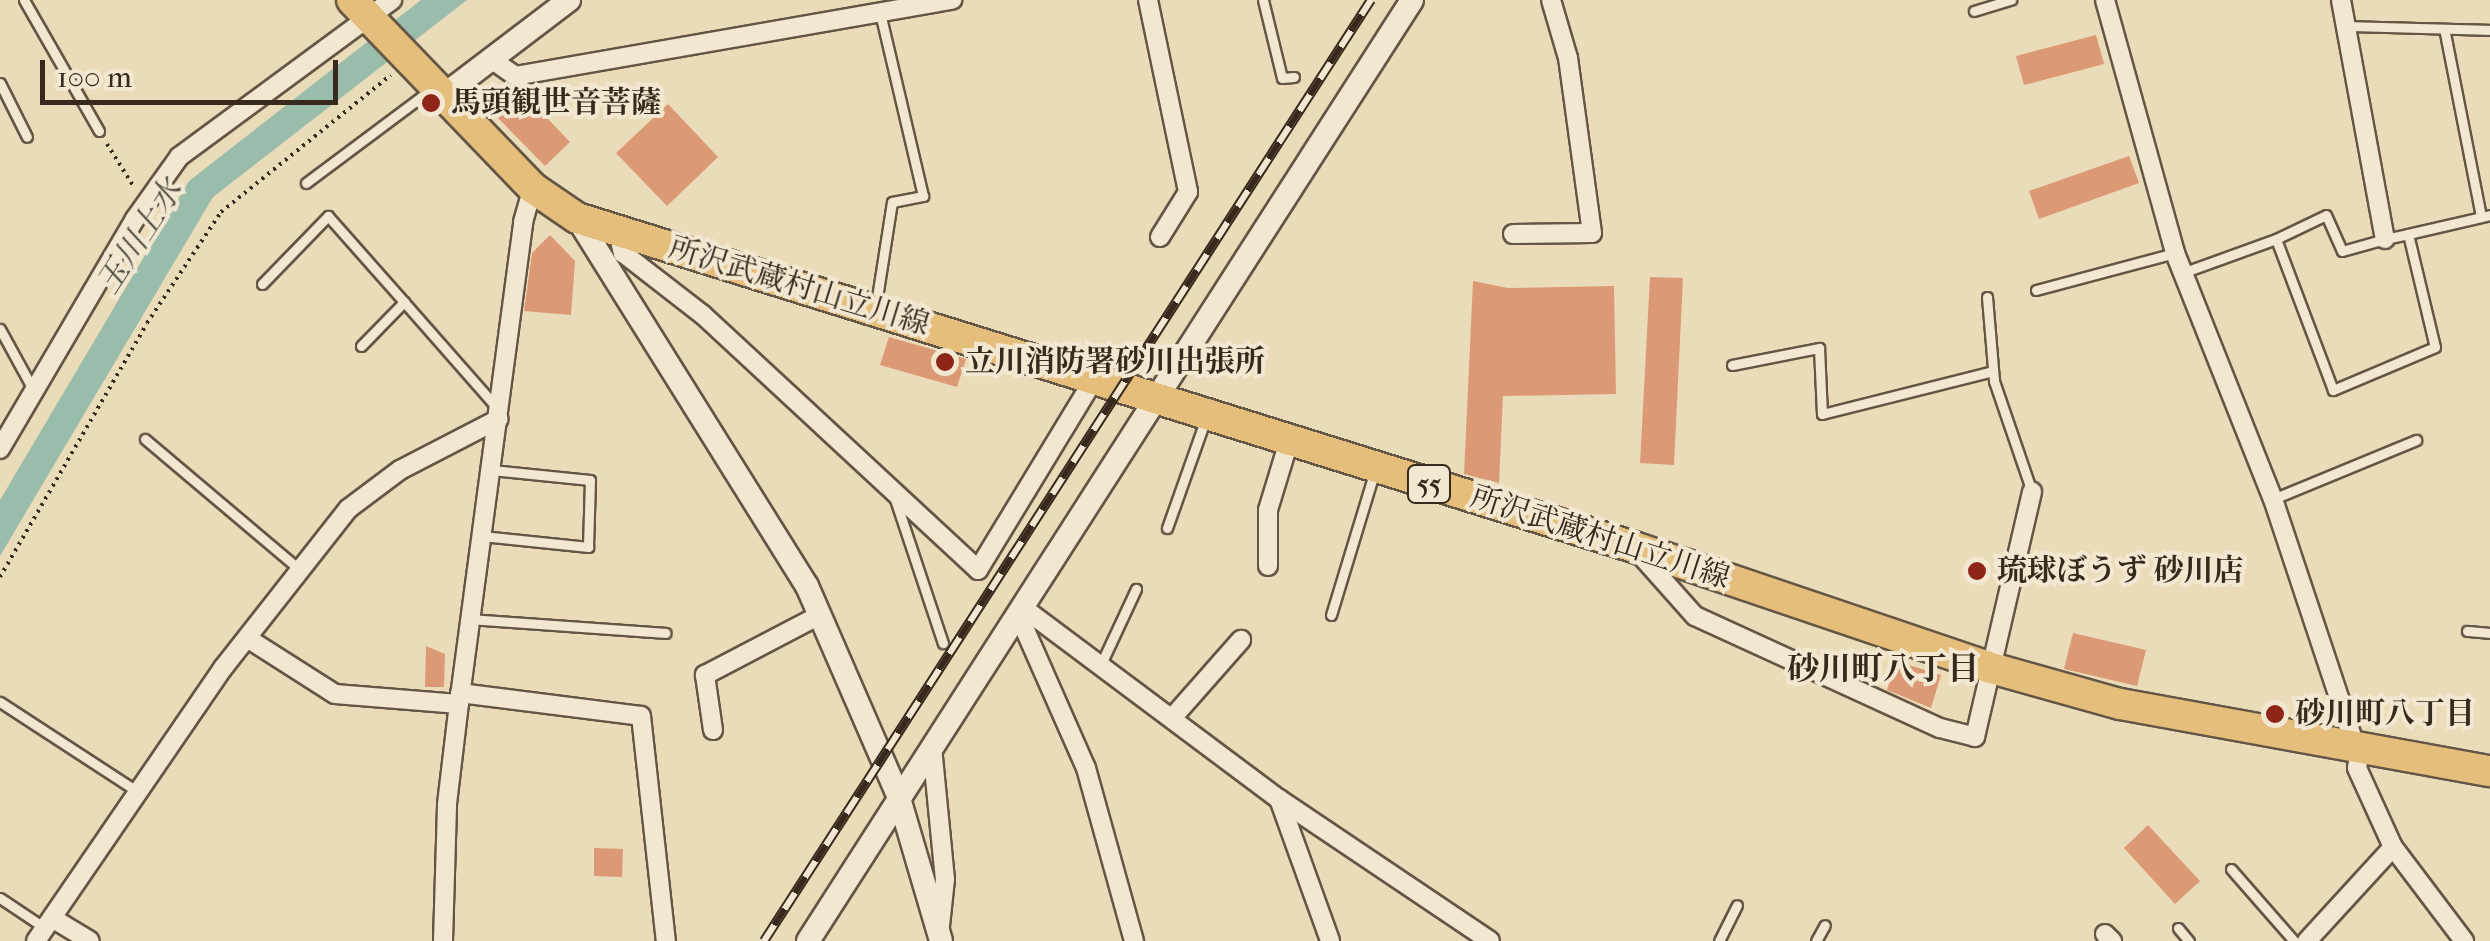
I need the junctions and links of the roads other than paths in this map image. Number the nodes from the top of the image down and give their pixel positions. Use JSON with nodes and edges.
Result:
{"nodes":[{"id":1,"x":24,"y":0,"type":"edge"},
{"id":2,"x":569,"y":0,"type":"edge"},
{"id":3,"x":952,"y":0,"type":"edge"},
{"id":4,"x":1148,"y":0,"type":"edge"},
{"id":5,"x":1263,"y":0,"type":"edge"},
{"id":6,"x":1412,"y":0,"type":"edge"},
{"id":7,"x":1551,"y":0,"type":"edge"},
{"id":8,"x":2011,"y":0,"type":"edge"},
{"id":9,"x":2105,"y":0,"type":"edge"},
{"id":10,"x":2342,"y":0,"type":"edge"},
{"id":11,"x":879,"y":9,"type":"junction"},
{"id":12,"x":372,"y":10,"type":"edge"},
{"id":13,"x":1974,"y":12,"type":"dead end"},
{"id":14,"x":2346,"y":26,"type":"junction"},
{"id":15,"x":2490,"y":30,"type":"edge"},
{"id":16,"x":2445,"y":33,"type":"junction"},
{"id":17,"x":491,"y":59,"type":"junction"},
{"id":18,"x":1294,"y":77,"type":"dead end"},
{"id":19,"x":429,"y":79,"type":"junction"},
{"id":20,"x":0,"y":84,"type":"edge"},
{"id":21,"x":100,"y":131,"type":"road end"},
{"id":22,"x":26,"y":137,"type":"dead end"},
{"id":23,"x":306,"y":183,"type":"dead end"},
{"id":24,"x":534,"y":188,"type":"junction"},
{"id":25,"x":2485,"y":216,"type":"edge"},
{"id":26,"x":576,"y":218,"type":"junction"},
{"id":27,"x":618,"y":232,"type":"junction"},
{"id":28,"x":1512,"y":234,"type":"dead end"},
{"id":29,"x":2408,"y":234,"type":"junction"},
{"id":30,"x":1160,"y":237,"type":"dead end"},
{"id":31,"x":2276,"y":239,"type":"junction"},
{"id":32,"x":2385,"y":239,"type":"junction"},
{"id":33,"x":2176,"y":253,"type":"junction"},
{"id":34,"x":2182,"y":273,"type":"junction"},
{"id":35,"x":262,"y":284,"type":"dead end"},
{"id":36,"x":2036,"y":290,"type":"dead end"},
{"id":37,"x":1987,"y":297,"type":"dead end"},
{"id":38,"x":404,"y":302,"type":"junction"},
{"id":39,"x":875,"y":308,"type":"junction"},
{"id":40,"x":0,"y":329,"type":"edge"},
{"id":41,"x":360,"y":346,"type":"dead end"},
{"id":42,"x":1732,"y":365,"type":"dead end"},
{"id":43,"x":1993,"y":371,"type":"junction"},
{"id":44,"x":1093,"y":381,"type":"junction"},
{"id":45,"x":34,"y":391,"type":"junction"},
{"id":46,"x":1154,"y":399,"type":"junction"},
{"id":47,"x":500,"y":415,"type":"junction"},
{"id":48,"x":1206,"y":415,"type":"junction"},
{"id":49,"x":145,"y":439,"type":"dead end"},
{"id":50,"x":1289,"y":440,"type":"junction"},
{"id":51,"x":2416,"y":440,"type":"dead end"},
{"id":52,"x":0,"y":449,"type":"edge"},
{"id":53,"x":1376,"y":467,"type":"junction"},
{"id":54,"x":492,"y":470,"type":"junction"},
{"id":55,"x":2032,"y":492,"type":"joint"},
{"id":56,"x":894,"y":496,"type":"junction"},
{"id":57,"x":2273,"y":498,"type":"junction"},
{"id":58,"x":1167,"y":528,"type":"dead end"},
{"id":59,"x":482,"y":536,"type":"junction"},
{"id":60,"x":1634,"y":547,"type":"junction"},
{"id":61,"x":1268,"y":566,"type":"dead end"},
{"id":62,"x":300,"y":570,"type":"junction"},
{"id":63,"x":1136,"y":590,"type":"dead end"},
{"id":64,"x":1020,"y":610,"type":"junction"},
{"id":65,"x":820,"y":615,"type":"junction"},
{"id":66,"x":1331,"y":615,"type":"dead end"},
{"id":67,"x":470,"y":619,"type":"junction"},
{"id":68,"x":2467,"y":630,"type":"dead end"},
{"id":69,"x":665,"y":633,"type":"dead end"},
{"id":70,"x":2490,"y":633,"type":"edge"},
{"id":71,"x":247,"y":638,"type":"junction"},
{"id":72,"x":1241,"y":640,"type":"dead end"},
{"id":73,"x":942,"y":643,"type":"dead end"},
{"id":74,"x":1100,"y":665,"type":"junction"},
{"id":75,"x":1988,"y":668,"type":"junction"},
{"id":76,"x":459,"y":699,"type":"junction"},
{"id":77,"x":0,"y":702,"type":"edge"},
{"id":78,"x":1173,"y":718,"type":"junction"},
{"id":79,"x":714,"y":730,"type":"dead end"},
{"id":80,"x":2357,"y":744,"type":"junction"},
{"id":81,"x":932,"y":747,"type":"junction"},
{"id":82,"x":2490,"y":770,"type":"edge"},
{"id":83,"x":138,"y":792,"type":"junction"},
{"id":84,"x":898,"y":798,"type":"junction"},
{"id":85,"x":1279,"y":799,"type":"junction"},
{"id":86,"x":2393,"y":847,"type":"junction"},
{"id":87,"x":2230,"y":869,"type":"dead end"},
{"id":88,"x":0,"y":898,"type":"edge"},
{"id":89,"x":1737,"y":905,"type":"dead end"},
{"id":90,"x":1825,"y":925,"type":"dead end"},
{"id":91,"x":2178,"y":928,"type":"dead end"},
{"id":92,"x":45,"y":929,"type":"edge"},
{"id":93,"x":940,"y":937,"type":"edge"},
{"id":94,"x":90,"y":941,"type":"edge"},
{"id":95,"x":443,"y":941,"type":"edge"},
{"id":96,"x":666,"y":941,"type":"edge"},
{"id":97,"x":808,"y":941,"type":"edge"},
{"id":98,"x":1134,"y":941,"type":"edge"},
{"id":99,"x":1330,"y":941,"type":"edge"},
{"id":100,"x":1490,"y":941,"type":"edge"},
{"id":101,"x":1719,"y":941,"type":"edge"},
{"id":102,"x":1816,"y":941,"type":"edge"},
{"id":103,"x":2189,"y":941,"type":"edge"},
{"id":104,"x":2294,"y":941,"type":"edge"},
{"id":105,"x":2306,"y":941,"type":"edge"},
{"id":106,"x":2464,"y":941,"type":"edge"}],
"edges":[{"from":1,"to":21,"type":"lane"},
{"from":2,"to":17,"type":"street"},
{"from":3,"to":11,"type":"street"},
{"from":4,"to":30,"type":"street"},
{"from":5,"to":18,"type":"lane"},
{"from":6,"to":46,"type":"street"},
{"from":7,"to":28,"type":"street"},
{"from":8,"to":13,"type":"lane"},
{"from":9,"to":33,"type":"street"},
{"from":10,"to":14,"type":"street"},
{"from":11,"to":17,"type":"street"},
{"from":11,"to":39,"type":"lane"},
{"from":12,"to":19,"type":"main road","number":"55"},
{"from":12,"to":45,"type":"street"},
{"from":14,"to":16,"type":"lane"},
{"from":14,"to":32,"type":"street"},
{"from":15,"to":16,"type":"lane"},
{"from":16,"to":25,"type":"lane"},
{"from":17,"to":19,"type":"street"},
{"from":19,"to":23,"type":"lane"},
{"from":19,"to":24,"type":"main road","name":"所沢武蔵村山立川線","number":"55"},
{"from":20,"to":22,"type":"lane"},
{"from":24,"to":26,"type":"main road","name":"所沢武蔵村山立川線","number":"55"},
{"from":24,"to":47,"type":"street"},
{"from":25,"to":29,"type":"lane"},
{"from":26,"to":27,"type":"main road","name":"所沢武蔵村山立川線","number":"55"},
{"from":26,"to":65,"type":"street"},
{"from":27,"to":39,"type":"main road","name":"所沢武蔵村山立川線","number":"55"},
{"from":27,"to":56,"type":"street"},
{"from":29,"to":31,"type":"lane"},
{"from":29,"to":32,"type":"lane"},
{"from":31,"to":32,"type":"lane"},
{"from":31,"to":34,"type":"lane"},
{"from":33,"to":34,"type":"street"},
{"from":33,"to":36,"type":"lane"},
{"from":34,"to":57,"type":"street"},
{"from":35,"to":38,"type":"lane"},
{"from":37,"to":43,"type":"lane"},
{"from":38,"to":41,"type":"lane"},
{"from":38,"to":47,"type":"lane"},
{"from":39,"to":44,"type":"main road","name":"所沢武蔵村山立川線","number":"55"},
{"from":40,"to":45,"type":"lane"},
{"from":42,"to":43,"type":"lane"},
{"from":43,"to":55,"type":"lane"},
{"from":44,"to":46,"type":"main road","name":"所沢武蔵村山立川線","number":"55"},
{"from":44,"to":56,"type":"street"},
{"from":45,"to":52,"type":"street"},
{"from":46,"to":48,"type":"main road","name":"所沢武蔵村山立川線","number":"55"},
{"from":46,"to":64,"type":"street"},
{"from":47,"to":54,"type":"street"},
{"from":47,"to":62,"type":"street"},
{"from":48,"to":50,"type":"main road","name":"所沢武蔵村山立川線","number":"55"},
{"from":48,"to":58,"type":"lane"},
{"from":49,"to":62,"type":"lane"},
{"from":50,"to":53,"type":"main road","name":"所沢武蔵村山立川線","number":"55"},
{"from":50,"to":61,"type":"street"},
{"from":51,"to":57,"type":"lane"},
{"from":53,"to":60,"type":"main road","name":"所沢武蔵村山立川線","number":"55"},
{"from":53,"to":66,"type":"lane"},
{"from":54,"to":59,"type":"street"},
{"from":54,"to":59,"type":"lane"},
{"from":55,"to":75,"type":"street"},
{"from":56,"to":73,"type":"lane"},
{"from":57,"to":80,"type":"street"},
{"from":59,"to":67,"type":"street"},
{"from":60,"to":75,"type":"main road","name":"所沢武蔵村山立川線","number":"55"},
{"from":60,"to":75,"type":"street"},
{"from":62,"to":71,"type":"street"},
{"from":63,"to":74,"type":"lane"},
{"from":64,"to":74,"type":"street"},
{"from":64,"to":81,"type":"street"},
{"from":64,"to":98,"type":"street"},
{"from":65,"to":79,"type":"street"},
{"from":65,"to":84,"type":"street"},
{"from":67,"to":69,"type":"lane"},
{"from":67,"to":76,"type":"street"},
{"from":68,"to":70,"type":"lane"},
{"from":71,"to":76,"type":"street"},
{"from":71,"to":83,"type":"street"},
{"from":72,"to":78,"type":"street"},
{"from":74,"to":78,"type":"street"},
{"from":75,"to":80,"type":"main road","name":"所沢武蔵村山立川線","number":"55"},
{"from":76,"to":95,"type":"street"},
{"from":76,"to":96,"type":"street"},
{"from":77,"to":83,"type":"lane"},
{"from":78,"to":85,"type":"street"},
{"from":80,"to":82,"type":"main road","name":"所沢武蔵村山立川線","number":"55"},
{"from":80,"to":86,"type":"street"},
{"from":81,"to":84,"type":"street"},
{"from":81,"to":93,"type":"street"},
{"from":83,"to":92,"type":"street"},
{"from":84,"to":93,"type":"street"},
{"from":84,"to":97,"type":"street"},
{"from":85,"to":99,"type":"street"},
{"from":85,"to":100,"type":"street"},
{"from":86,"to":105,"type":"street"},
{"from":86,"to":106,"type":"street"},
{"from":87,"to":104,"type":"lane"},
{"from":88,"to":92,"type":"lane"},
{"from":89,"to":101,"type":"lane"},
{"from":90,"to":102,"type":"lane"},
{"from":91,"to":103,"type":"lane"},
{"from":92,"to":94,"type":"street"}]}
